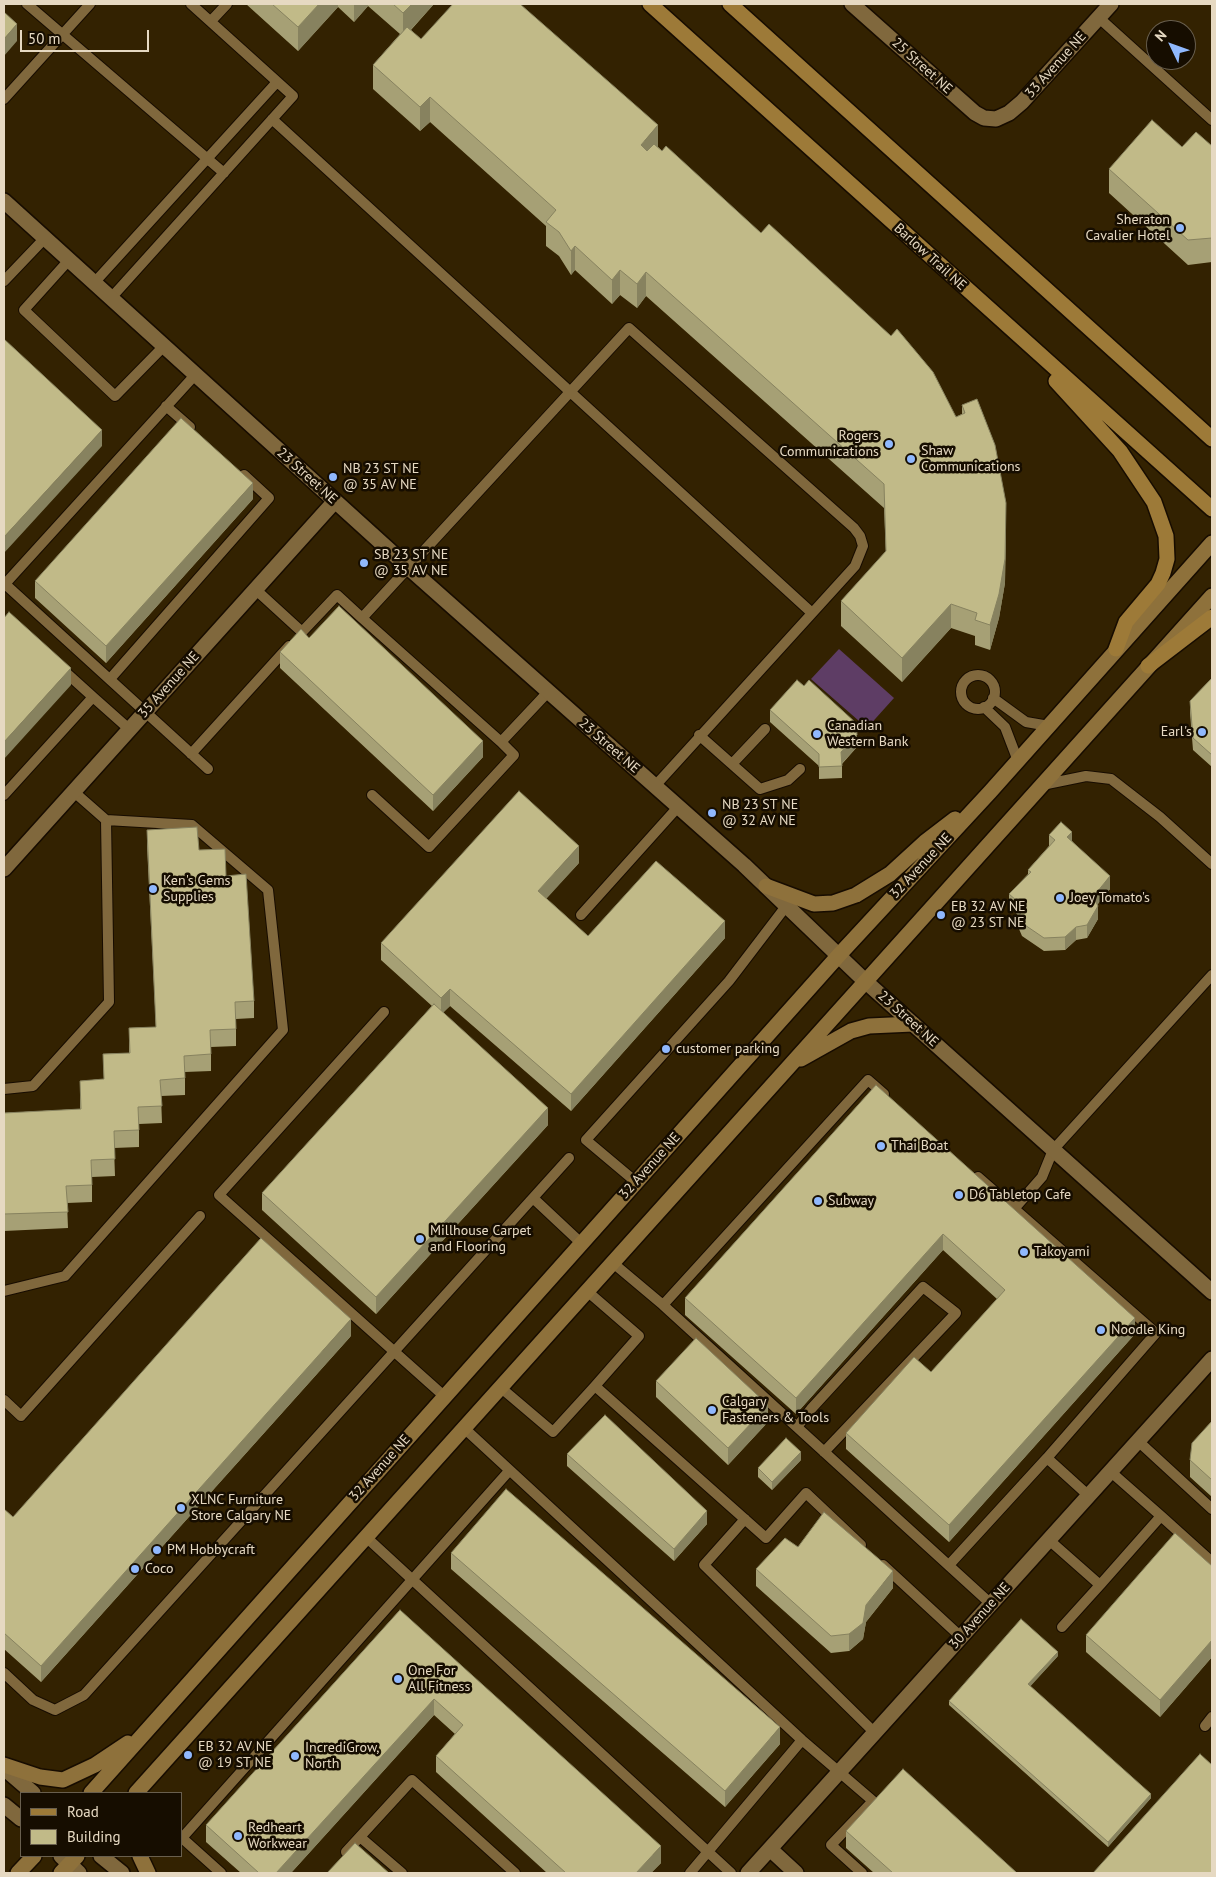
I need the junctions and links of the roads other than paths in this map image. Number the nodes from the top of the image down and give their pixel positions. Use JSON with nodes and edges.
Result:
{"nodes":[{"id":1,"x":27,"y":4,"type":"edge"},
{"id":2,"x":90,"y":4,"type":"edge"},
{"id":3,"x":191,"y":4,"type":"edge"},
{"id":4,"x":227,"y":4,"type":"edge"},
{"id":5,"x":650,"y":4,"type":"edge"},
{"id":6,"x":730,"y":4,"type":"edge"},
{"id":7,"x":852,"y":4,"type":"edge"},
{"id":8,"x":1110,"y":4,"type":"edge"},
{"id":9,"x":1098,"y":17,"type":"junction"},
{"id":10,"x":211,"y":21,"type":"junction"},
{"id":11,"x":62,"y":35,"type":"junction"},
{"id":12,"x":278,"y":82,"type":"junction"},
{"id":13,"x":4,"y":99,"type":"edge"},
{"id":14,"x":272,"y":119,"type":"junction"},
{"id":15,"x":996,"y":119,"type":"joint"},
{"id":16,"x":1212,"y":120,"type":"edge"},
{"id":17,"x":207,"y":158,"type":"junction"},
{"id":18,"x":224,"y":173,"type":"junction"},
{"id":19,"x":4,"y":201,"type":"edge"},
{"id":20,"x":45,"y":238,"type":"junction"},
{"id":21,"x":69,"y":260,"type":"junction"},
{"id":22,"x":4,"y":281,"type":"edge"},
{"id":23,"x":94,"y":283,"type":"junction"},
{"id":24,"x":111,"y":298,"type":"junction"},
{"id":25,"x":1001,"y":321,"type":"junction"},
{"id":26,"x":164,"y":346,"type":"junction"},
{"id":27,"x":195,"y":375,"type":"junction"},
{"id":28,"x":569,"y":392,"type":"junction"},
{"id":29,"x":166,"y":406,"type":"junction"},
{"id":30,"x":196,"y":433,"type":"edge"},
{"id":31,"x":1210,"y":436,"type":"edge"},
{"id":32,"x":232,"y":465,"type":"edge"},
{"id":33,"x":335,"y":501,"type":"junction"},
{"id":34,"x":1212,"y":509,"type":"edge"},
{"id":35,"x":1212,"y":543,"type":"edge"},
{"id":36,"x":409,"y":568,"type":"junction"},
{"id":37,"x":255,"y":589,"type":"junction"},
{"id":38,"x":1212,"y":596,"type":"edge"},
{"id":39,"x":812,"y":613,"type":"junction"},
{"id":40,"x":362,"y":618,"type":"junction"},
{"id":41,"x":1212,"y":618,"type":"edge"},
{"id":42,"x":302,"y":632,"type":"junction"},
{"id":43,"x":1116,"y":649,"type":"junction"},
{"id":44,"x":56,"y":664,"type":"edge"},
{"id":45,"x":1148,"y":666,"type":"junction"},
{"id":46,"x":110,"y":679,"type":"junction"},
{"id":47,"x":548,"y":692,"type":"junction"},
{"id":48,"x":93,"y":697,"type":"junction"},
{"id":49,"x":994,"y":698,"type":"junction"},
{"id":50,"x":984,"y":707,"type":"junction"},
{"id":51,"x":145,"y":712,"type":"junction"},
{"id":52,"x":1049,"y":726,"type":"junction"},
{"id":53,"x":129,"y":729,"type":"junction"},
{"id":54,"x":765,"y":729,"type":"dead end"},
{"id":55,"x":699,"y":735,"type":"junction"},
{"id":56,"x":501,"y":742,"type":"junction"},
{"id":57,"x":191,"y":754,"type":"junction"},
{"id":58,"x":1018,"y":761,"type":"junction"},
{"id":59,"x":732,"y":764,"type":"junction"},
{"id":60,"x":208,"y":769,"type":"dead end"},
{"id":61,"x":800,"y":769,"type":"dead end"},
{"id":62,"x":655,"y":786,"type":"junction"},
{"id":63,"x":1042,"y":786,"type":"junction"},
{"id":64,"x":74,"y":791,"type":"junction"},
{"id":65,"x":990,"y":792,"type":"junction"},
{"id":66,"x":4,"y":795,"type":"edge"},
{"id":67,"x":372,"y":795,"type":"dead end"},
{"id":68,"x":678,"y":806,"type":"junction"},
{"id":69,"x":106,"y":820,"type":"junction"},
{"id":70,"x":1212,"y":864,"type":"edge"},
{"id":71,"x":4,"y":868,"type":"edge"},
{"id":72,"x":766,"y":886,"type":"junction"},
{"id":73,"x":787,"y":905,"type":"junction"},
{"id":74,"x":581,"y":914,"type":"dead end"},
{"id":75,"x":839,"y":954,"type":"junction"},
{"id":76,"x":1212,"y":976,"type":"edge"},
{"id":77,"x":865,"y":981,"type":"junction"},
{"id":78,"x":384,"y":1012,"type":"dead end"},
{"id":79,"x":913,"y":1024,"type":"junction"},
{"id":80,"x":789,"y":1066,"type":"junction"},
{"id":81,"x":4,"y":1089,"type":"edge"},
{"id":82,"x":890,"y":1099,"type":"edge"},
{"id":83,"x":1054,"y":1150,"type":"junction"},
{"id":84,"x":569,"y":1158,"type":"dead end"},
{"id":85,"x":970,"y":1170,"type":"edge"},
{"id":86,"x":636,"y":1182,"type":"junction"},
{"id":87,"x":533,"y":1198,"type":"junction"},
{"id":88,"x":1014,"y":1209,"type":"junction"},
{"id":89,"x":200,"y":1216,"type":"dead end"},
{"id":90,"x":582,"y":1243,"type":"junction"},
{"id":91,"x":613,"y":1264,"type":"junction"},
{"id":92,"x":4,"y":1291,"type":"edge"},
{"id":93,"x":587,"y":1291,"type":"junction"},
{"id":94,"x":1212,"y":1292,"type":"edge"},
{"id":95,"x":663,"y":1305,"type":"junction"},
{"id":96,"x":395,"y":1351,"type":"junction"},
{"id":97,"x":1212,"y":1360,"type":"edge"},
{"id":98,"x":595,"y":1386,"type":"junction"},
{"id":99,"x":500,"y":1387,"type":"junction"},
{"id":100,"x":444,"y":1396,"type":"junction"},
{"id":101,"x":4,"y":1400,"type":"edge"},
{"id":102,"x":797,"y":1427,"type":"junction"},
{"id":103,"x":464,"y":1428,"type":"junction"},
{"id":104,"x":1138,"y":1441,"type":"junction"},
{"id":105,"x":824,"y":1452,"type":"junction"},
{"id":106,"x":1047,"y":1458,"type":"junction"},
{"id":107,"x":509,"y":1470,"type":"junction"},
{"id":108,"x":1110,"y":1472,"type":"junction"},
{"id":109,"x":1089,"y":1496,"type":"junction"},
{"id":110,"x":1212,"y":1509,"type":"edge"},
{"id":111,"x":1161,"y":1516,"type":"junction"},
{"id":112,"x":745,"y":1520,"type":"junction"},
{"id":113,"x":366,"y":1537,"type":"junction"},
{"id":114,"x":1049,"y":1540,"type":"junction"},
{"id":115,"x":1212,"y":1562,"type":"edge"},
{"id":116,"x":949,"y":1564,"type":"junction"},
{"id":117,"x":411,"y":1580,"type":"junction"},
{"id":118,"x":1100,"y":1585,"type":"junction"},
{"id":119,"x":991,"y":1604,"type":"junction"},
{"id":120,"x":1062,"y":1628,"type":"dead end"},
{"id":121,"x":961,"y":1637,"type":"junction"},
{"id":122,"x":4,"y":1674,"type":"edge"},
{"id":123,"x":1212,"y":1717,"type":"edge"},
{"id":124,"x":1205,"y":1726,"type":"dead end"},
{"id":125,"x":144,"y":1732,"type":"junction"},
{"id":126,"x":875,"y":1733,"type":"junction"},
{"id":127,"x":802,"y":1740,"type":"junction"},
{"id":128,"x":4,"y":1766,"type":"edge"},
{"id":129,"x":840,"y":1772,"type":"junction"},
{"id":130,"x":32,"y":1792,"type":"edge"},
{"id":131,"x":92,"y":1792,"type":"edge"},
{"id":132,"x":137,"y":1792,"type":"edge"},
{"id":133,"x":4,"y":1804,"type":"edge"},
{"id":134,"x":20,"y":1819,"type":"edge"},
{"id":135,"x":360,"y":1837,"type":"junction"},
{"id":136,"x":770,"y":1849,"type":"junction"},
{"id":137,"x":709,"y":1853,"type":"junction"},
{"id":138,"x":33,"y":1857,"type":"edge"},
{"id":139,"x":103,"y":1857,"type":"edge"},
{"id":140,"x":140,"y":1857,"type":"edge"},
{"id":141,"x":340,"y":1859,"type":"edge"},
{"id":142,"x":18,"y":1873,"type":"edge"},
{"id":143,"x":122,"y":1873,"type":"edge"},
{"id":144,"x":148,"y":1873,"type":"edge"},
{"id":145,"x":222,"y":1873,"type":"edge"},
{"id":146,"x":402,"y":1873,"type":"edge"},
{"id":147,"x":514,"y":1873,"type":"edge"},
{"id":148,"x":690,"y":1873,"type":"edge"},
{"id":149,"x":732,"y":1873,"type":"edge"},
{"id":150,"x":748,"y":1873,"type":"edge"},
{"id":151,"x":796,"y":1873,"type":"edge"},
{"id":152,"x":862,"y":1873,"type":"edge"}],
"edges":[{"from":1,"to":11,"type":"lane"},
{"from":2,"to":11,"type":"lane"},
{"from":3,"to":10,"type":"lane"},
{"from":4,"to":10,"type":"lane"},
{"from":5,"to":25,"type":"main road","name":"Barlow Trail NE"},
{"from":6,"to":31,"type":"main road"},
{"from":7,"to":15,"type":"street","name":"25 Street NE"},
{"from":8,"to":9,"type":"street","name":"33 Avenue NE"},
{"from":9,"to":15,"type":"street","name":"33 Avenue NE"},
{"from":9,"to":16,"type":"lane"},
{"from":10,"to":12,"type":"lane"},
{"from":11,"to":13,"type":"lane"},
{"from":11,"to":17,"type":"lane"},
{"from":12,"to":14,"type":"lane"},
{"from":12,"to":17,"type":"lane"},
{"from":14,"to":18,"type":"lane"},
{"from":14,"to":28,"type":"lane"},
{"from":17,"to":18,"type":"lane"},
{"from":17,"to":23,"type":"lane"},
{"from":18,"to":24,"type":"lane"},
{"from":19,"to":20,"type":"street","name":"23 Street NE"},
{"from":20,"to":21,"type":"street","name":"23 Street NE"},
{"from":20,"to":22,"type":"lane"},
{"from":21,"to":23,"type":"street","name":"23 Street NE"},
{"from":21,"to":26,"type":"lane"},
{"from":23,"to":24,"type":"street","name":"23 Street NE"},
{"from":24,"to":26,"type":"street","name":"23 Street NE"},
{"from":25,"to":34,"type":"main road","name":"Barlow Trail NE"},
{"from":25,"to":43,"type":"main road"},
{"from":26,"to":27,"type":"street","name":"23 Street NE"},
{"from":27,"to":29,"type":"lane"},
{"from":27,"to":33,"type":"street","name":"23 Street NE"},
{"from":28,"to":36,"type":"lane"},
{"from":28,"to":39,"type":"lane"},
{"from":28,"to":39,"type":"lane"},
{"from":29,"to":30,"type":"lane"},
{"from":29,"to":46,"type":"lane"},
{"from":32,"to":46,"type":"lane"},
{"from":33,"to":36,"type":"street","name":"23 Street NE"},
{"from":33,"to":37,"type":"street","name":"35 Avenue NE"},
{"from":35,"to":43,"type":"main road","name":"32 Avenue NE"},
{"from":36,"to":40,"type":"lane"},
{"from":36,"to":47,"type":"street","name":"23 Street NE"},
{"from":37,"to":42,"type":"lane"},
{"from":37,"to":51,"type":"street","name":"35 Avenue NE"},
{"from":38,"to":45,"type":"main road"},
{"from":39,"to":55,"type":"lane"},
{"from":40,"to":42,"type":"lane"},
{"from":40,"to":56,"type":"lane"},
{"from":41,"to":45,"type":"main road"},
{"from":42,"to":57,"type":"lane"},
{"from":43,"to":52,"type":"main road","name":"32 Avenue NE"},
{"from":44,"to":48,"type":"lane"},
{"from":45,"to":63,"type":"main road"},
{"from":46,"to":51,"type":"lane"},
{"from":47,"to":56,"type":"lane"},
{"from":47,"to":62,"type":"street","name":"23 Street NE"},
{"from":48,"to":53,"type":"lane"},
{"from":48,"to":66,"type":"lane"},
{"from":49,"to":50,"type":"lane"},
{"from":49,"to":50,"type":"lane"},
{"from":49,"to":52,"type":"lane"},
{"from":50,"to":58,"type":"lane"},
{"from":51,"to":53,"type":"street","name":"35 Avenue NE"},
{"from":51,"to":57,"type":"lane"},
{"from":52,"to":58,"type":"main road","name":"32 Avenue NE"},
{"from":53,"to":64,"type":"street","name":"35 Avenue NE"},
{"from":54,"to":59,"type":"lane"},
{"from":55,"to":59,"type":"lane"},
{"from":55,"to":62,"type":"lane"},
{"from":56,"to":67,"type":"lane"},
{"from":57,"to":60,"type":"lane"},
{"from":58,"to":65,"type":"main road","name":"32 Avenue NE"},
{"from":59,"to":61,"type":"lane"},
{"from":62,"to":68,"type":"street","name":"23 Street NE"},
{"from":63,"to":70,"type":"lane"},
{"from":63,"to":77,"type":"main road"},
{"from":64,"to":69,"type":"lane"},
{"from":64,"to":71,"type":"street","name":"35 Avenue NE"},
{"from":65,"to":72,"type":"main road"},
{"from":65,"to":75,"type":"main road","name":"32 Avenue NE"},
{"from":68,"to":72,"type":"street","name":"23 Street NE"},
{"from":68,"to":74,"type":"lane"},
{"from":69,"to":81,"type":"lane"},
{"from":69,"to":92,"type":"lane"},
{"from":72,"to":73,"type":"street","name":"23 Street NE"},
{"from":73,"to":75,"type":"street","name":"23 Street NE"},
{"from":73,"to":86,"type":"lane"},
{"from":75,"to":77,"type":"street","name":"23 Street NE"},
{"from":75,"to":86,"type":"main road","name":"32 Avenue NE"},
{"from":76,"to":83,"type":"lane"},
{"from":77,"to":79,"type":"street","name":"23 Street NE"},
{"from":77,"to":80,"type":"main road"},
{"from":78,"to":96,"type":"lane"},
{"from":79,"to":80,"type":"main road"},
{"from":79,"to":83,"type":"street","name":"23 Street NE"},
{"from":80,"to":91,"type":"main road"},
{"from":82,"to":95,"type":"lane"},
{"from":83,"to":88,"type":"lane"},
{"from":83,"to":94,"type":"street","name":"23 Street NE"},
{"from":84,"to":87,"type":"lane"},
{"from":85,"to":88,"type":"lane"},
{"from":86,"to":90,"type":"main road","name":"32 Avenue NE"},
{"from":87,"to":90,"type":"lane"},
{"from":87,"to":96,"type":"lane"},
{"from":88,"to":106,"type":"lane"},
{"from":89,"to":101,"type":"lane"},
{"from":90,"to":100,"type":"main road","name":"32 Avenue NE"},
{"from":91,"to":93,"type":"main road"},
{"from":91,"to":95,"type":"lane"},
{"from":93,"to":98,"type":"lane"},
{"from":93,"to":99,"type":"main road"},
{"from":95,"to":102,"type":"lane"},
{"from":96,"to":100,"type":"lane"},
{"from":96,"to":122,"type":"lane"},
{"from":97,"to":104,"type":"street","name":"30 Avenue NE"},
{"from":98,"to":99,"type":"lane"},
{"from":98,"to":112,"type":"lane"},
{"from":99,"to":103,"type":"main road"},
{"from":100,"to":125,"type":"main road","name":"32 Avenue NE"},
{"from":102,"to":105,"type":"lane"},
{"from":102,"to":105,"type":"lane"},
{"from":103,"to":107,"type":"lane"},
{"from":103,"to":113,"type":"main road"},
{"from":104,"to":108,"type":"street","name":"30 Avenue NE"},
{"from":104,"to":110,"type":"lane"},
{"from":105,"to":116,"type":"lane"},
{"from":106,"to":109,"type":"lane"},
{"from":106,"to":116,"type":"lane"},
{"from":107,"to":117,"type":"lane"},
{"from":107,"to":127,"type":"lane"},
{"from":108,"to":109,"type":"street","name":"30 Avenue NE"},
{"from":108,"to":111,"type":"lane"},
{"from":109,"to":114,"type":"street","name":"30 Avenue NE"},
{"from":111,"to":115,"type":"lane"},
{"from":111,"to":118,"type":"lane"},
{"from":112,"to":121,"type":"lane"},
{"from":112,"to":126,"type":"lane"},
{"from":113,"to":117,"type":"lane"},
{"from":113,"to":132,"type":"main road"},
{"from":114,"to":118,"type":"lane"},
{"from":114,"to":119,"type":"street","name":"30 Avenue NE"},
{"from":116,"to":119,"type":"lane"},
{"from":117,"to":137,"type":"lane"},
{"from":117,"to":145,"type":"lane"},
{"from":118,"to":120,"type":"lane"},
{"from":119,"to":121,"type":"street","name":"30 Avenue NE"},
{"from":121,"to":126,"type":"street","name":"30 Avenue NE"},
{"from":123,"to":124,"type":"lane"},
{"from":125,"to":128,"type":"main road"},
{"from":125,"to":131,"type":"main road","name":"32 Avenue NE"},
{"from":126,"to":129,"type":"street","name":"30 Avenue NE"},
{"from":127,"to":129,"type":"lane"},
{"from":127,"to":137,"type":"lane"},
{"from":128,"to":130,"type":"street"},
{"from":129,"to":136,"type":"street","name":"30 Avenue NE"},
{"from":129,"to":152,"type":"lane"},
{"from":133,"to":134,"type":"street"},
{"from":135,"to":141,"type":"lane"},
{"from":135,"to":146,"type":"lane"},
{"from":135,"to":147,"type":"lane"},
{"from":136,"to":150,"type":"street","name":"30 Avenue NE"},
{"from":136,"to":151,"type":"street"},
{"from":137,"to":148,"type":"lane"},
{"from":137,"to":149,"type":"lane"},
{"from":138,"to":142,"type":"main road"},
{"from":139,"to":143,"type":"street"},
{"from":140,"to":144,"type":"main road"}]}
